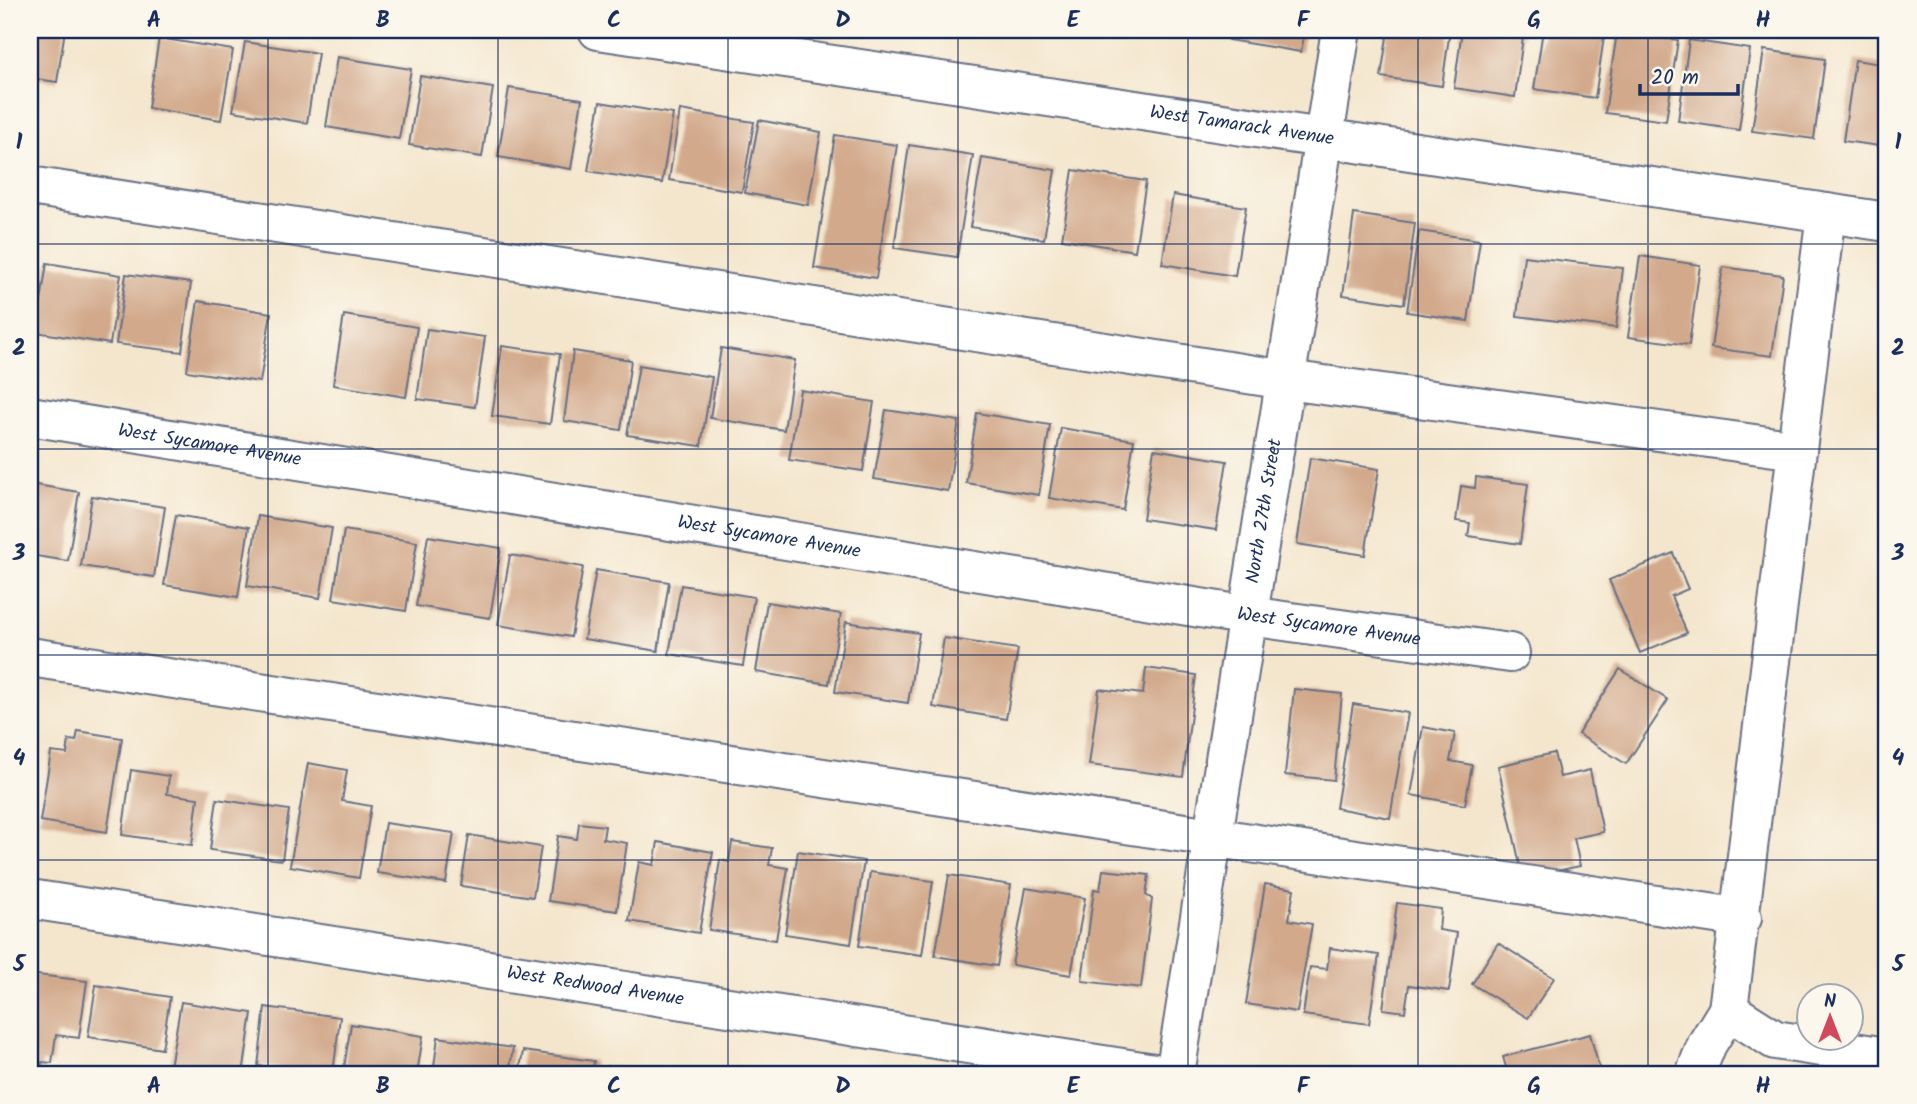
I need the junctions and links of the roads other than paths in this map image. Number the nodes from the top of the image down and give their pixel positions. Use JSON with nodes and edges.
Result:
{"nodes":[{"id":1,"x":598,"y":30,"type":"edge"},
{"id":2,"x":1341,"y":30,"type":"edge"},
{"id":3,"x":1325,"y":138,"type":"junction"},
{"id":4,"x":30,"y":186,"type":"edge"},
{"id":5,"x":1826,"y":213,"type":"junction"},
{"id":6,"x":1887,"y":222,"type":"edge"},
{"id":7,"x":1287,"y":380,"type":"junction"},
{"id":8,"x":30,"y":416,"type":"edge"},
{"id":9,"x":1797,"y":450,"type":"junction"},
{"id":10,"x":1250,"y":615,"type":"junction"},
{"id":11,"x":1510,"y":653,"type":"dead end"},
{"id":12,"x":30,"y":657,"type":"edge"},
{"id":13,"x":1213,"y":838,"type":"junction"},
{"id":14,"x":30,"y":899,"type":"edge"},
{"id":15,"x":1742,"y":918,"type":"junction"},
{"id":16,"x":1728,"y":1010,"type":"junction"},
{"id":17,"x":1887,"y":1057,"type":"edge"},
{"id":18,"x":1161,"y":1074,"type":"edge"},
{"id":19,"x":1175,"y":1074,"type":"edge"},
{"id":20,"x":1695,"y":1074,"type":"edge"}],
"edges":[{"from":1,"to":3,"type":"street","name":"West Tamarack Avenue"},
{"from":2,"to":3,"type":"street","name":"North 27th Street"},
{"from":3,"to":5,"type":"street","name":"West Tamarack Avenue"},
{"from":3,"to":7,"type":"street","name":"North 27th Street"},
{"from":4,"to":7,"type":"street"},
{"from":5,"to":6,"type":"street","name":"West Tamarack Avenue"},
{"from":5,"to":9,"type":"street"},
{"from":7,"to":9,"type":"street"},
{"from":7,"to":10,"type":"street","name":"North 27th Street"},
{"from":8,"to":10,"type":"street","name":"West Sycamore Avenue"},
{"from":9,"to":15,"type":"street"},
{"from":10,"to":11,"type":"street","name":"West Sycamore Avenue"},
{"from":10,"to":13,"type":"street","name":"North 27th Street"},
{"from":12,"to":13,"type":"street"},
{"from":13,"to":15,"type":"street"},
{"from":13,"to":19,"type":"street","name":"North 27th Street"},
{"from":14,"to":18,"type":"street","name":"West Redwood Avenue"},
{"from":15,"to":16,"type":"street"},
{"from":16,"to":17,"type":"street"},
{"from":16,"to":20,"type":"street"}]}
